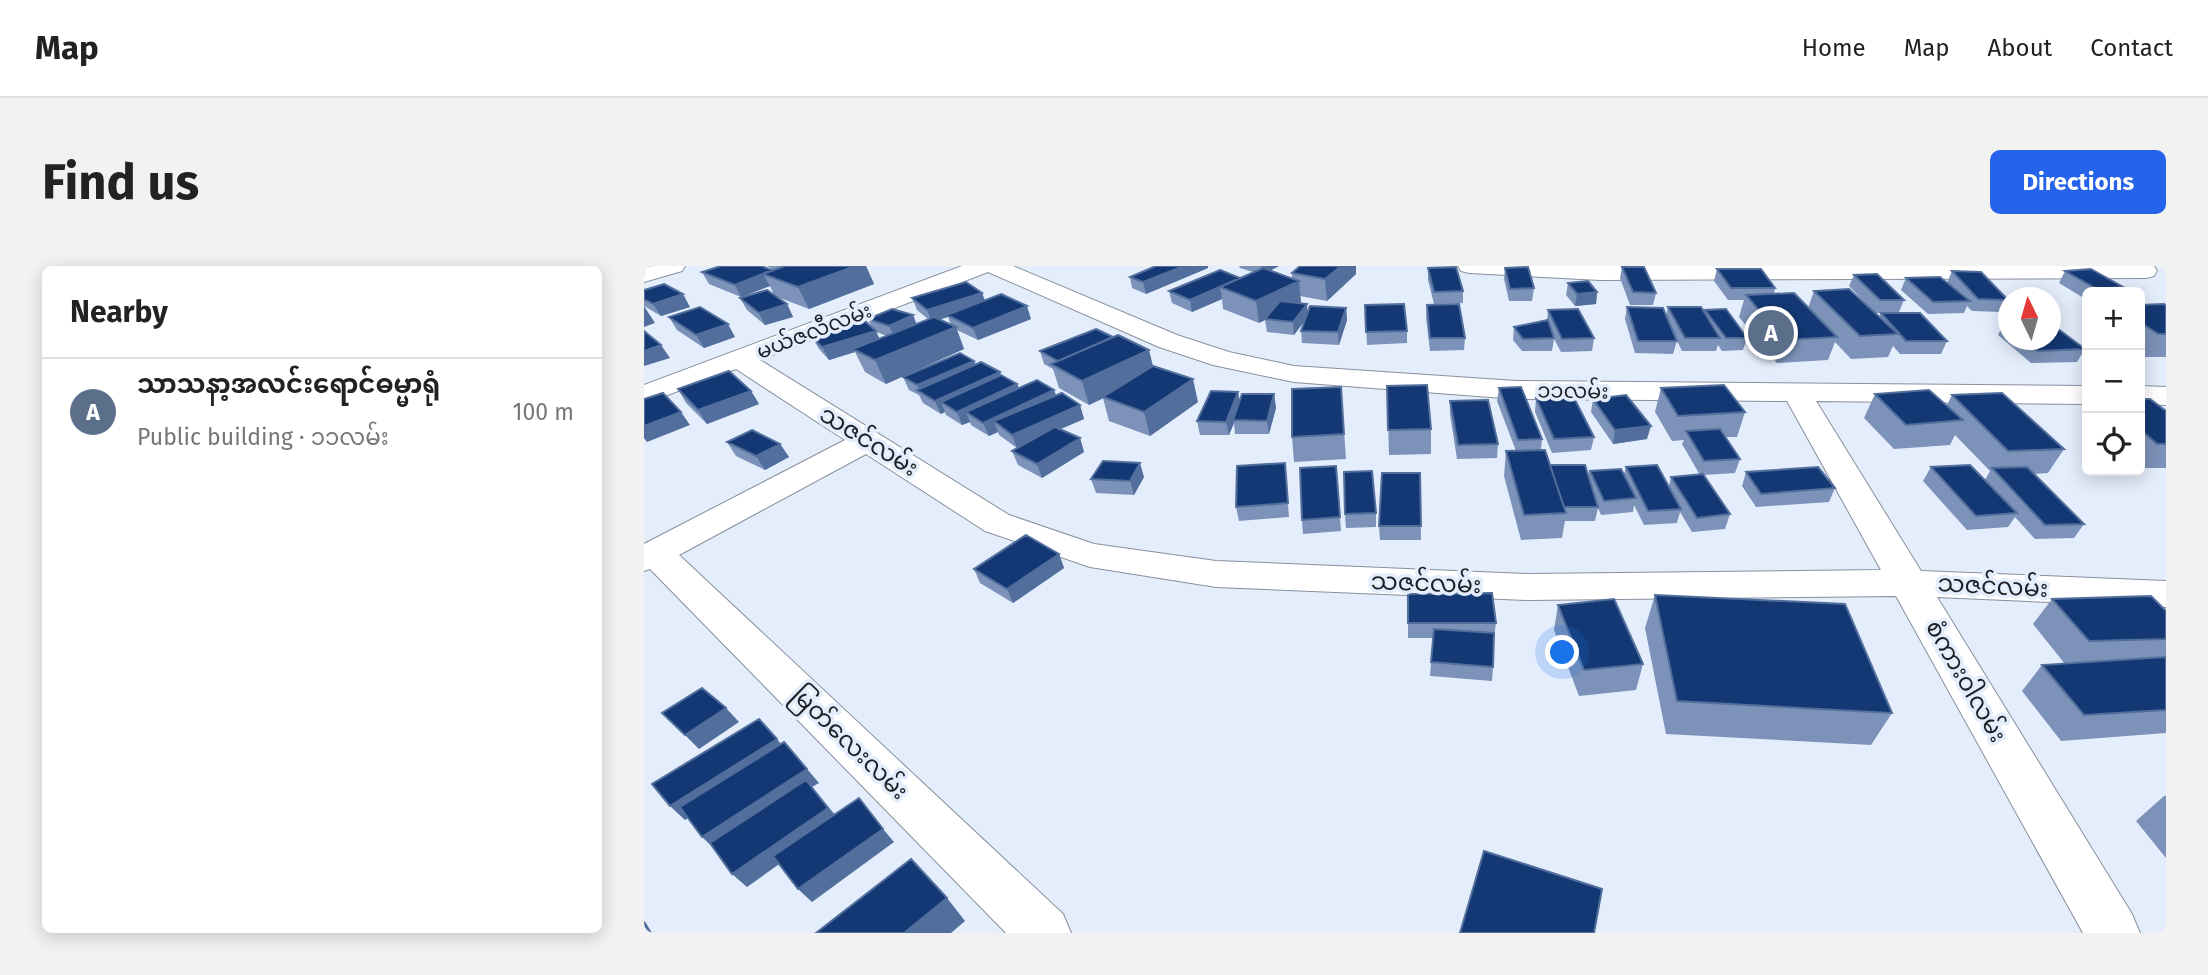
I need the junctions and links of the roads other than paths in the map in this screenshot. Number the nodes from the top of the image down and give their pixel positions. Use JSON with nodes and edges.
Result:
{"nodes":[{"id":1,"x":674,"y":266,"type":"edge"},
{"id":2,"x":984,"y":266,"type":"edge"},
{"id":3,"x":994,"y":266,"type":"edge"},
{"id":4,"x":1469,"y":266,"type":"edge"},
{"id":5,"x":2149,"y":273,"type":"edge"},
{"id":6,"x":644,"y":275,"type":"edge"},
{"id":7,"x":740,"y":360,"type":"junction"},
{"id":8,"x":1797,"y":393,"type":"junction"},
{"id":9,"x":644,"y":395,"type":"edge"},
{"id":10,"x":2082,"y":395,"type":"edge"},
{"id":11,"x":2145,"y":396,"type":"edge"},
{"id":12,"x":2166,"y":396,"type":"edge"},
{"id":13,"x":869,"y":440,"type":"junction"},
{"id":14,"x":650,"y":556,"type":"edge"},
{"id":15,"x":1908,"y":583,"type":"junction"},
{"id":16,"x":2166,"y":594,"type":"edge"},
{"id":17,"x":1044,"y":933,"type":"edge"},
{"id":18,"x":2113,"y":933,"type":"edge"}],
"edges":[{"from":1,"to":6,"type":"street"},
{"from":2,"to":7,"type":"street","name":"မယ်ဇလီလမ်း"},
{"from":3,"to":8,"type":"street","name":"၁၁လမ်း"},
{"from":4,"to":5,"type":"street"},
{"from":7,"to":9,"type":"street","name":"မယ်ဇလီလမ်း"},
{"from":7,"to":13,"type":"street","name":"သဇင်လမ်း"},
{"from":8,"to":10,"type":"street","name":"၁၁လမ်း"},
{"from":8,"to":15,"type":"street","name":"စံကားဝါလမ်း"},
{"from":11,"to":12,"type":"street"},
{"from":13,"to":14,"type":"street"},
{"from":13,"to":15,"type":"street","name":"သဇင်လမ်း"},
{"from":14,"to":17,"type":"street","name":"မြတ်လေးလမ်း"},
{"from":15,"to":16,"type":"street","name":"သဇင်လမ်း"},
{"from":15,"to":18,"type":"street","name":"စံကားဝါလမ်း"}]}
